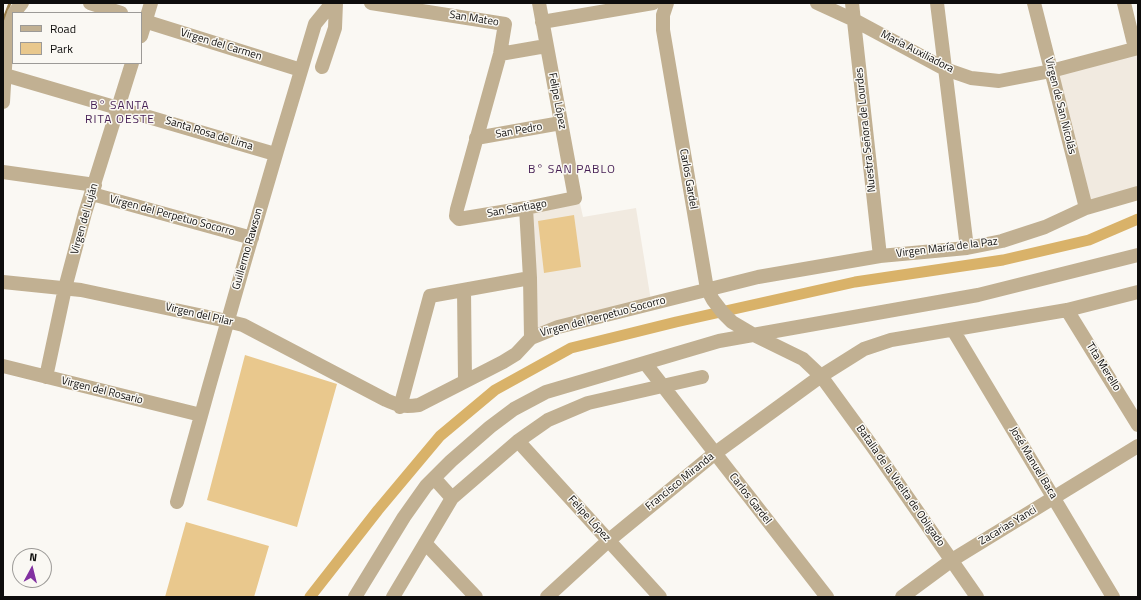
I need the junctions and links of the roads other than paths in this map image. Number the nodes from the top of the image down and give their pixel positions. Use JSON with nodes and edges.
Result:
{"nodes":[{"id":1,"x":22,"y":3,"type":"edge"},
{"id":2,"x":90,"y":3,"type":"edge"},
{"id":3,"x":151,"y":3,"type":"edge"},
{"id":4,"x":332,"y":3,"type":"edge"},
{"id":5,"x":336,"y":3,"type":"edge"},
{"id":6,"x":371,"y":3,"type":"edge"},
{"id":7,"x":539,"y":3,"type":"edge"},
{"id":8,"x":653,"y":3,"type":"edge"},
{"id":9,"x":667,"y":3,"type":"edge"},
{"id":10,"x":817,"y":3,"type":"edge"},
{"id":11,"x":852,"y":3,"type":"edge"},
{"id":12,"x":937,"y":3,"type":"edge"},
{"id":13,"x":1034,"y":3,"type":"edge"},
{"id":14,"x":1124,"y":3,"type":"edge"},
{"id":15,"x":631,"y":5,"type":"edge"},
{"id":16,"x":15,"y":12,"type":"edge"},
{"id":17,"x":117,"y":12,"type":"edge"},
{"id":18,"x":12,"y":19,"type":"edge"},
{"id":19,"x":143,"y":20,"type":"edge"},
{"id":20,"x":854,"y":20,"type":"junction"},
{"id":21,"x":542,"y":22,"type":"junction"},
{"id":22,"x":546,"y":46,"type":"junction"},
{"id":23,"x":1136,"y":48,"type":"edge"},
{"id":24,"x":500,"y":54,"type":"junction"},
{"id":25,"x":132,"y":64,"type":"edge"},
{"id":26,"x":322,"y":67,"type":"dead end"},
{"id":27,"x":945,"y":69,"type":"junction"},
{"id":28,"x":301,"y":70,"type":"junction"},
{"id":29,"x":1051,"y":71,"type":"junction"},
{"id":30,"x":5,"y":75,"type":"junction"},
{"id":31,"x":3,"y":102,"type":"edge"},
{"id":32,"x":119,"y":107,"type":"junction"},
{"id":33,"x":561,"y":123,"type":"junction"},
{"id":34,"x":476,"y":138,"type":"junction"},
{"id":35,"x":275,"y":154,"type":"junction"},
{"id":36,"x":3,"y":172,"type":"edge"},
{"id":37,"x":93,"y":190,"type":"junction"},
{"id":38,"x":1138,"y":193,"type":"edge"},
{"id":39,"x":575,"y":198,"type":"joint"},
{"id":40,"x":526,"y":208,"type":"junction"},
{"id":41,"x":1086,"y":208,"type":"junction"},
{"id":42,"x":252,"y":238,"type":"junction"},
{"id":43,"x":967,"y":248,"type":"junction"},
{"id":44,"x":1138,"y":255,"type":"edge"},
{"id":45,"x":880,"y":256,"type":"junction"},
{"id":46,"x":822,"y":266,"type":"joint"},
{"id":47,"x":530,"y":278,"type":"junction"},
{"id":48,"x":3,"y":282,"type":"edge"},
{"id":49,"x":65,"y":288,"type":"junction"},
{"id":50,"x":707,"y":289,"type":"junction"},
{"id":51,"x":464,"y":290,"type":"junction"},
{"id":52,"x":1138,"y":292,"type":"edge"},
{"id":53,"x":1067,"y":310,"type":"junction"},
{"id":54,"x":227,"y":321,"type":"junction"},
{"id":55,"x":953,"y":330,"type":"junction"},
{"id":56,"x":754,"y":335,"type":"junction"},
{"id":57,"x":531,"y":338,"type":"junction"},
{"id":58,"x":645,"y":363,"type":"junction"},
{"id":59,"x":3,"y":366,"type":"edge"},
{"id":60,"x":821,"y":376,"type":"junction"},
{"id":61,"x":46,"y":377,"type":"junction"},
{"id":62,"x":702,"y":377,"type":"dead end"},
{"id":63,"x":465,"y":381,"type":"junction"},
{"id":64,"x":662,"y":385,"type":"junction"},
{"id":65,"x":400,"y":407,"type":"junction"},
{"id":66,"x":201,"y":415,"type":"junction"},
{"id":67,"x":1138,"y":425,"type":"edge"},
{"id":68,"x":518,"y":441,"type":"junction"},
{"id":69,"x":1138,"y":446,"type":"edge"},
{"id":70,"x":714,"y":454,"type":"junction"},
{"id":71,"x":434,"y":478,"type":"junction"},
{"id":72,"x":452,"y":498,"type":"junction"},
{"id":73,"x":1054,"y":498,"type":"junction"},
{"id":74,"x":177,"y":502,"type":"dead end"},
{"id":75,"x":608,"y":541,"type":"junction"},
{"id":76,"x":425,"y":543,"type":"junction"},
{"id":77,"x":952,"y":560,"type":"junction"},
{"id":78,"x":355,"y":597,"type":"edge"},
{"id":79,"x":393,"y":597,"type":"edge"},
{"id":80,"x":476,"y":597,"type":"edge"},
{"id":81,"x":547,"y":597,"type":"edge"},
{"id":82,"x":660,"y":597,"type":"edge"},
{"id":83,"x":827,"y":597,"type":"edge"},
{"id":84,"x":902,"y":597,"type":"edge"},
{"id":85,"x":977,"y":597,"type":"edge"},
{"id":86,"x":1113,"y":597,"type":"edge"}],
"edges":[{"from":1,"to":16,"type":"street"},
{"from":2,"to":17,"type":"street"},
{"from":3,"to":19,"type":"street"},
{"from":4,"to":28,"type":"street","name":"Guillermo Rawson"},
{"from":5,"to":26,"type":"street"},
{"from":6,"to":24,"type":"street","name":"San Mateo"},
{"from":7,"to":21,"type":"street","name":"Felipe López"},
{"from":8,"to":15,"type":"street"},
{"from":9,"to":50,"type":"street","name":"Carlos Gardel"},
{"from":10,"to":20,"type":"street","name":"María Auxiliadora"},
{"from":11,"to":20,"type":"street","name":"Nuestra Señora de Lourdes"},
{"from":12,"to":27,"type":"street"},
{"from":13,"to":29,"type":"street","name":"Virgen de San Nicolás"},
{"from":14,"to":23,"type":"street"},
{"from":15,"to":21,"type":"street"},
{"from":18,"to":30,"type":"street"},
{"from":19,"to":28,"type":"street","name":"Virgen del Carmen"},
{"from":20,"to":27,"type":"street","name":"María Auxiliadora"},
{"from":20,"to":45,"type":"street","name":"Nuestra Señora de Lourdes"},
{"from":21,"to":22,"type":"street","name":"Felipe López"},
{"from":22,"to":24,"type":"street"},
{"from":22,"to":33,"type":"street","name":"Felipe López"},
{"from":23,"to":29,"type":"street","name":"María Auxiliadora"},
{"from":24,"to":34,"type":"street"},
{"from":25,"to":32,"type":"street","name":"Virgen del Luján"},
{"from":27,"to":29,"type":"street","name":"María Auxiliadora"},
{"from":27,"to":43,"type":"street"},
{"from":28,"to":35,"type":"street","name":"Guillermo Rawson"},
{"from":29,"to":41,"type":"street","name":"Virgen de San Nicolás"},
{"from":30,"to":31,"type":"street"},
{"from":30,"to":32,"type":"street","name":"Santa Rosa de Lima"},
{"from":32,"to":35,"type":"street","name":"Santa Rosa de Lima"},
{"from":32,"to":37,"type":"street","name":"Virgen del Luján"},
{"from":33,"to":34,"type":"street","name":"San Pedro"},
{"from":33,"to":39,"type":"street","name":"Felipe López"},
{"from":34,"to":40,"type":"street","name":"San Santiago"},
{"from":35,"to":42,"type":"street","name":"Guillermo Rawson"},
{"from":36,"to":37,"type":"street","name":"Virgen del Perpetuo Socorro"},
{"from":37,"to":42,"type":"street","name":"Virgen del Perpetuo Socorro"},
{"from":37,"to":49,"type":"street","name":"Virgen del Luján"},
{"from":38,"to":41,"type":"street","name":"Virgen María de la Paz"},
{"from":39,"to":40,"type":"street","name":"San Santiago"},
{"from":40,"to":47,"type":"street"},
{"from":41,"to":43,"type":"street","name":"Virgen María de la Paz"},
{"from":42,"to":54,"type":"street","name":"Guillermo Rawson"},
{"from":43,"to":45,"type":"street","name":"Virgen María de la Paz"},
{"from":44,"to":56,"type":"street"},
{"from":45,"to":46,"type":"street","name":"Virgen María de la Paz"},
{"from":46,"to":50,"type":"street","name":"Virgen del Perpetuo Socorro"},
{"from":47,"to":51,"type":"street"},
{"from":47,"to":57,"type":"street"},
{"from":48,"to":49,"type":"street","name":"Virgen del Pilar"},
{"from":49,"to":54,"type":"street","name":"Virgen del Pilar"},
{"from":49,"to":61,"type":"street","name":"Virgen del Luján"},
{"from":50,"to":56,"type":"street","name":"Carlos Gardel"},
{"from":50,"to":57,"type":"street","name":"Virgen del Perpetuo Socorro"},
{"from":51,"to":63,"type":"street"},
{"from":51,"to":65,"type":"street"},
{"from":52,"to":53,"type":"street","name":"Francisco Miranda"},
{"from":53,"to":55,"type":"street","name":"Francisco Miranda"},
{"from":53,"to":67,"type":"street","name":"Tita Merello"},
{"from":54,"to":65,"type":"street","name":"Virgen del Pilar"},
{"from":54,"to":66,"type":"street","name":"Guillermo Rawson"},
{"from":55,"to":60,"type":"street","name":"Francisco Miranda"},
{"from":55,"to":73,"type":"street","name":"José Manuel Baca"},
{"from":56,"to":58,"type":"street"},
{"from":56,"to":60,"type":"street","name":"Batalla de la Vuelta de Obligado"},
{"from":57,"to":63,"type":"street","name":"Virgen del Perpetuo Socorro"},
{"from":58,"to":64,"type":"street","name":"Carlos Gardel"},
{"from":58,"to":71,"type":"street"},
{"from":59,"to":61,"type":"street","name":"Virgen del Rosario"},
{"from":60,"to":70,"type":"street","name":"Francisco Miranda"},
{"from":60,"to":77,"type":"street","name":"Batalla de la Vuelta de Obligado"},
{"from":61,"to":66,"type":"street","name":"Virgen del Rosario"},
{"from":62,"to":64,"type":"street"},
{"from":63,"to":65,"type":"street","name":"Virgen del Perpetuo Socorro"},
{"from":64,"to":68,"type":"street"},
{"from":64,"to":70,"type":"street","name":"Carlos Gardel"},
{"from":66,"to":74,"type":"street","name":"Guillermo Rawson"},
{"from":68,"to":72,"type":"street"},
{"from":68,"to":75,"type":"street","name":"Felipe López"},
{"from":69,"to":73,"type":"street","name":"Zacarias Yanci"},
{"from":70,"to":75,"type":"street","name":"Francisco Miranda"},
{"from":70,"to":83,"type":"street","name":"Carlos Gardel"},
{"from":71,"to":72,"type":"street"},
{"from":71,"to":78,"type":"street"},
{"from":72,"to":76,"type":"street"},
{"from":73,"to":77,"type":"street","name":"Zacarias Yanci"},
{"from":73,"to":86,"type":"street","name":"José Manuel Baca"},
{"from":75,"to":81,"type":"street","name":"Francisco Miranda"},
{"from":75,"to":82,"type":"street","name":"Felipe López"},
{"from":76,"to":79,"type":"street"},
{"from":76,"to":80,"type":"street"},
{"from":77,"to":84,"type":"street","name":"Zacarias Yanci"},
{"from":77,"to":85,"type":"street","name":"Batalla de la Vuelta de Obligado"}]}
